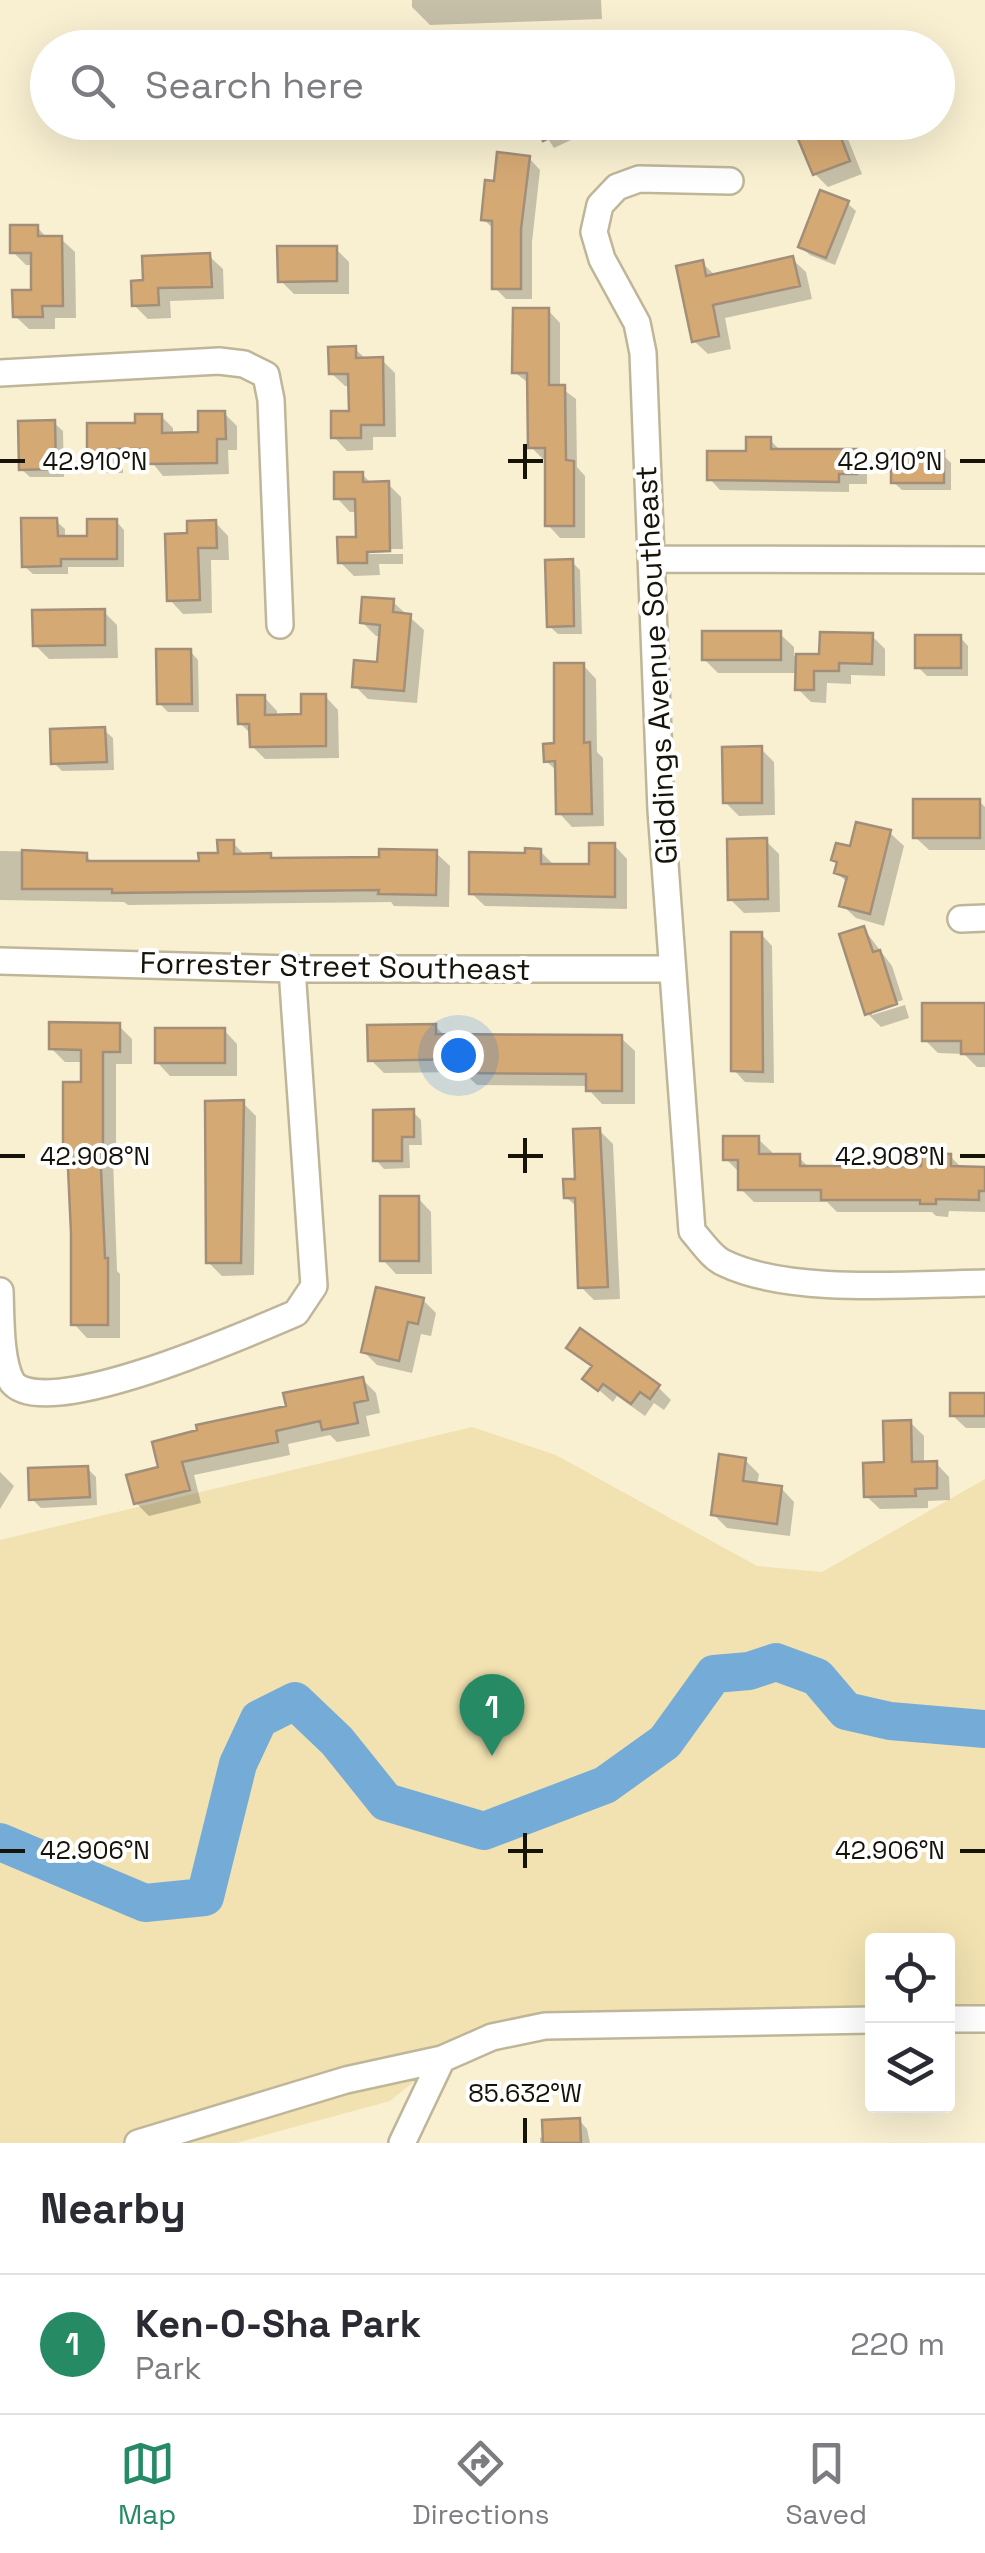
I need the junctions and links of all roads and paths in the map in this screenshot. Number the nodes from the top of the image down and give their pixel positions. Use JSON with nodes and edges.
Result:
{"nodes":[{"id":1,"x":730,"y":181,"type":"dead end"},
{"id":2,"x":0,"y":373,"type":"edge"},
{"id":3,"x":652,"y":559,"type":"junction"},
{"id":4,"x":985,"y":560,"type":"edge"},
{"id":5,"x":280,"y":625,"type":"dead end"},
{"id":6,"x":0,"y":961,"type":"edge"},
{"id":7,"x":292,"y":968,"type":"junction"},
{"id":8,"x":671,"y":969,"type":"junction"},
{"id":9,"x":985,"y":1283,"type":"edge"},
{"id":10,"x":0,"y":1291,"type":"edge"},
{"id":11,"x":985,"y":2018,"type":"edge"},
{"id":12,"x":955,"y":2019,"type":"edge"},
{"id":13,"x":865,"y":2020,"type":"edge"},
{"id":14,"x":442,"y":2059,"type":"junction"},
{"id":15,"x":138,"y":2143,"type":"edge"},
{"id":16,"x":402,"y":2143,"type":"edge"}],
"edges":[{"from":1,"to":3,"type":"street","name":"Giddings Avenue Southeast"},
{"from":2,"to":5,"type":"street"},
{"from":3,"to":4,"type":"street"},
{"from":3,"to":8,"type":"street","name":"Giddings Avenue Southeast"},
{"from":6,"to":7,"type":"street","name":"Forrester Street Southeast"},
{"from":7,"to":8,"type":"street","name":"Forrester Street Southeast"},
{"from":7,"to":10,"type":"street"},
{"from":8,"to":9,"type":"street","name":"Giddings Avenue Southeast"},
{"from":11,"to":12,"type":"street"},
{"from":13,"to":14,"type":"street"},
{"from":14,"to":15,"type":"street"},
{"from":14,"to":16,"type":"street"}]}
